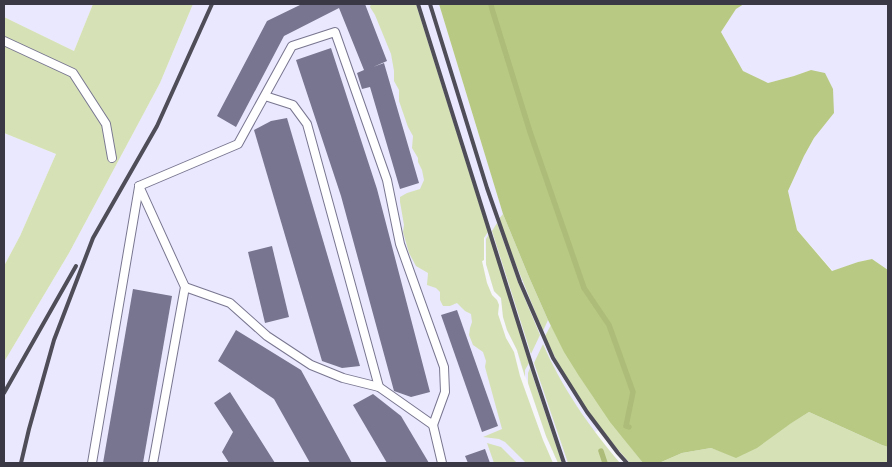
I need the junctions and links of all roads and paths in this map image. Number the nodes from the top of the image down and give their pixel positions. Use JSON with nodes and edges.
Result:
{"nodes":[{"id":1,"x":4,"y":41,"type":"edge"},
{"id":2,"x":265,"y":96,"type":"junction"},
{"id":3,"x":112,"y":158,"type":"dead end"},
{"id":4,"x":139,"y":186,"type":"junction"},
{"id":5,"x":185,"y":287,"type":"junction"},
{"id":6,"x":379,"y":387,"type":"junction"},
{"id":7,"x":433,"y":425,"type":"junction"},
{"id":8,"x":92,"y":463,"type":"edge"},
{"id":9,"x":153,"y":463,"type":"edge"},
{"id":10,"x":442,"y":463,"type":"edge"}],
"edges":[{"from":1,"to":3,"type":"lane"},
{"from":2,"to":4,"type":"lane"},
{"from":2,"to":6,"type":"lane"},
{"from":2,"to":7,"type":"lane"},
{"from":4,"to":5,"type":"lane"},
{"from":4,"to":8,"type":"lane"},
{"from":5,"to":6,"type":"lane"},
{"from":5,"to":9,"type":"lane"},
{"from":6,"to":7,"type":"lane"},
{"from":7,"to":10,"type":"lane"}]}
